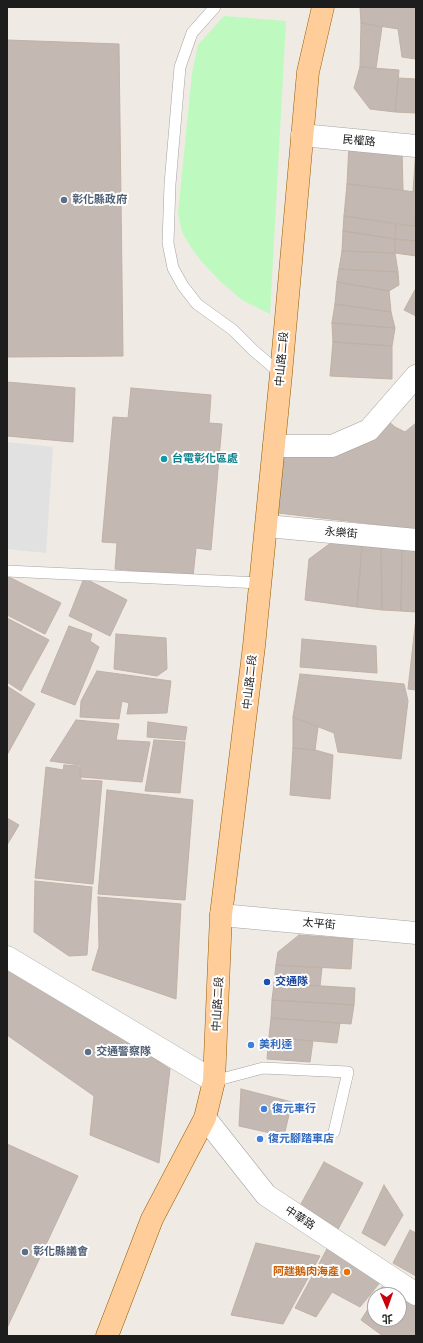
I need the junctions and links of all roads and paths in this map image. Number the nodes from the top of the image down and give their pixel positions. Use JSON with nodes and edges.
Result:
{"nodes":[{"id":1,"x":215,"y":7,"type":"edge"},
{"id":2,"x":323,"y":7,"type":"edge"},
{"id":3,"x":302,"y":135,"type":"junction"},
{"id":4,"x":416,"y":146,"type":"edge"},
{"id":5,"x":281,"y":374,"type":"junction"},
{"id":6,"x":416,"y":376,"type":"edge"},
{"id":7,"x":274,"y":446,"type":"junction"},
{"id":8,"x":266,"y":526,"type":"junction"},
{"id":9,"x":416,"y":540,"type":"edge"},
{"id":10,"x":7,"y":571,"type":"edge"},
{"id":11,"x":260,"y":583,"type":"junction"},
{"id":12,"x":222,"y":915,"type":"junction"},
{"id":13,"x":416,"y":933,"type":"edge"},
{"id":14,"x":7,"y":957,"type":"edge"},
{"id":15,"x":214,"y":1081,"type":"junction"},
{"id":16,"x":205,"y":1118,"type":"junction"},
{"id":17,"x":334,"y":1132,"type":"dead end"},
{"id":18,"x":416,"y":1294,"type":"edge"},
{"id":19,"x":107,"y":1336,"type":"edge"}],
"edges":[{"from":1,"to":5,"type":"lane"},
{"from":2,"to":3,"type":"main road","name":"中山路二段"},
{"from":3,"to":4,"type":"street","name":"民權路"},
{"from":3,"to":5,"type":"main road","name":"中山路二段"},
{"from":5,"to":7,"type":"main road","name":"中山路二段"},
{"from":6,"to":7,"type":"street"},
{"from":7,"to":8,"type":"main road","name":"中山路二段"},
{"from":8,"to":9,"type":"street","name":"永樂街"},
{"from":8,"to":11,"type":"main road","name":"中山路二段"},
{"from":10,"to":11,"type":"lane"},
{"from":11,"to":12,"type":"main road","name":"中山路二段"},
{"from":12,"to":13,"type":"street","name":"太平街"},
{"from":12,"to":15,"type":"main road","name":"中山路二段"},
{"from":14,"to":15,"type":"street"},
{"from":15,"to":16,"type":"main road","name":"中山路二段"},
{"from":15,"to":17,"type":"lane"},
{"from":16,"to":18,"type":"street","name":"中華路"},
{"from":16,"to":19,"type":"main road","name":"中山路二段"}]}
